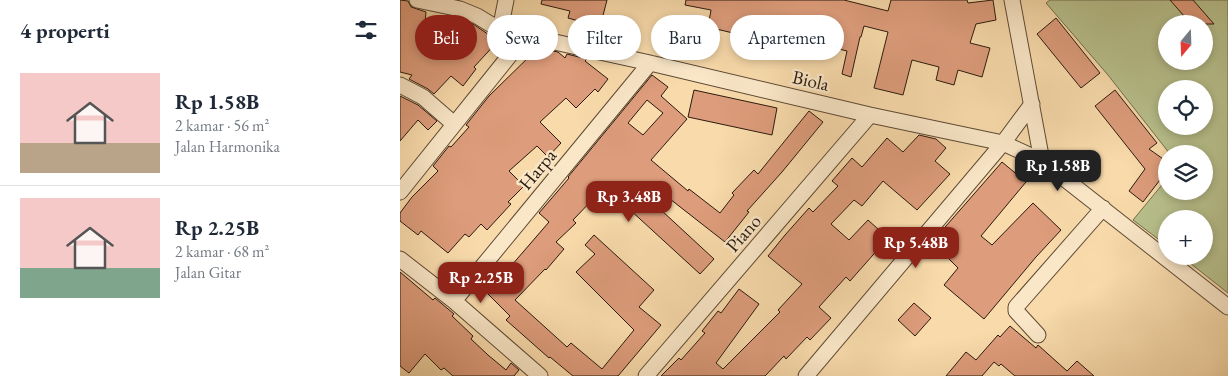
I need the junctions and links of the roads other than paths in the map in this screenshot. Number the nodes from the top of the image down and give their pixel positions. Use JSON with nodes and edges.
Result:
{"nodes":[{"id":1,"x":417,"y":0,"type":"edge"},
{"id":2,"x":506,"y":0,"type":"edge"},
{"id":3,"x":1012,"y":0,"type":"edge"},
{"id":4,"x":506,"y":15,"type":"edge"},
{"id":5,"x":487,"y":21,"type":"edge"},
{"id":6,"x":558,"y":41,"type":"edge"},
{"id":7,"x":505,"y":60,"type":"edge"},
{"id":8,"x":650,"y":63,"type":"junction"},
{"id":9,"x":400,"y":85,"type":"edge"},
{"id":10,"x":1032,"y":104,"type":"junction"},
{"id":11,"x":870,"y":115,"type":"junction"},
{"id":12,"x":454,"y":124,"type":"junction"},
{"id":13,"x":1003,"y":143,"type":"junction"},
{"id":14,"x":1042,"y":162,"type":"junction"},
{"id":15,"x":400,"y":192,"type":"edge"},
{"id":16,"x":1103,"y":208,"type":"junction"},
{"id":17,"x":400,"y":259,"type":"edge"},
{"id":18,"x":454,"y":301,"type":"junction"},
{"id":19,"x":1228,"y":307,"type":"edge"},
{"id":20,"x":1038,"y":335,"type":"dead end"},
{"id":21,"x":540,"y":376,"type":"edge"},
{"id":22,"x":646,"y":376,"type":"edge"},
{"id":23,"x":806,"y":376,"type":"edge"}],
"edges":[{"from":1,"to":5,"type":"street"},
{"from":2,"to":4,"type":"street"},
{"from":3,"to":10,"type":"street"},
{"from":6,"to":8,"type":"street","name":"Biola"},
{"from":7,"to":12,"type":"street"},
{"from":8,"to":11,"type":"street","name":"Biola"},
{"from":8,"to":18,"type":"street","name":"Harpa"},
{"from":9,"to":12,"type":"street"},
{"from":10,"to":13,"type":"street"},
{"from":10,"to":14,"type":"street"},
{"from":11,"to":13,"type":"street","name":"Biola"},
{"from":11,"to":22,"type":"street","name":"Piano"},
{"from":12,"to":15,"type":"street"},
{"from":13,"to":14,"type":"street","name":"Biola"},
{"from":13,"to":23,"type":"street"},
{"from":14,"to":16,"type":"street","name":"Biola"},
{"from":16,"to":19,"type":"street","name":"Biola"},
{"from":16,"to":20,"type":"street"},
{"from":17,"to":18,"type":"street"},
{"from":18,"to":21,"type":"street"}]}
